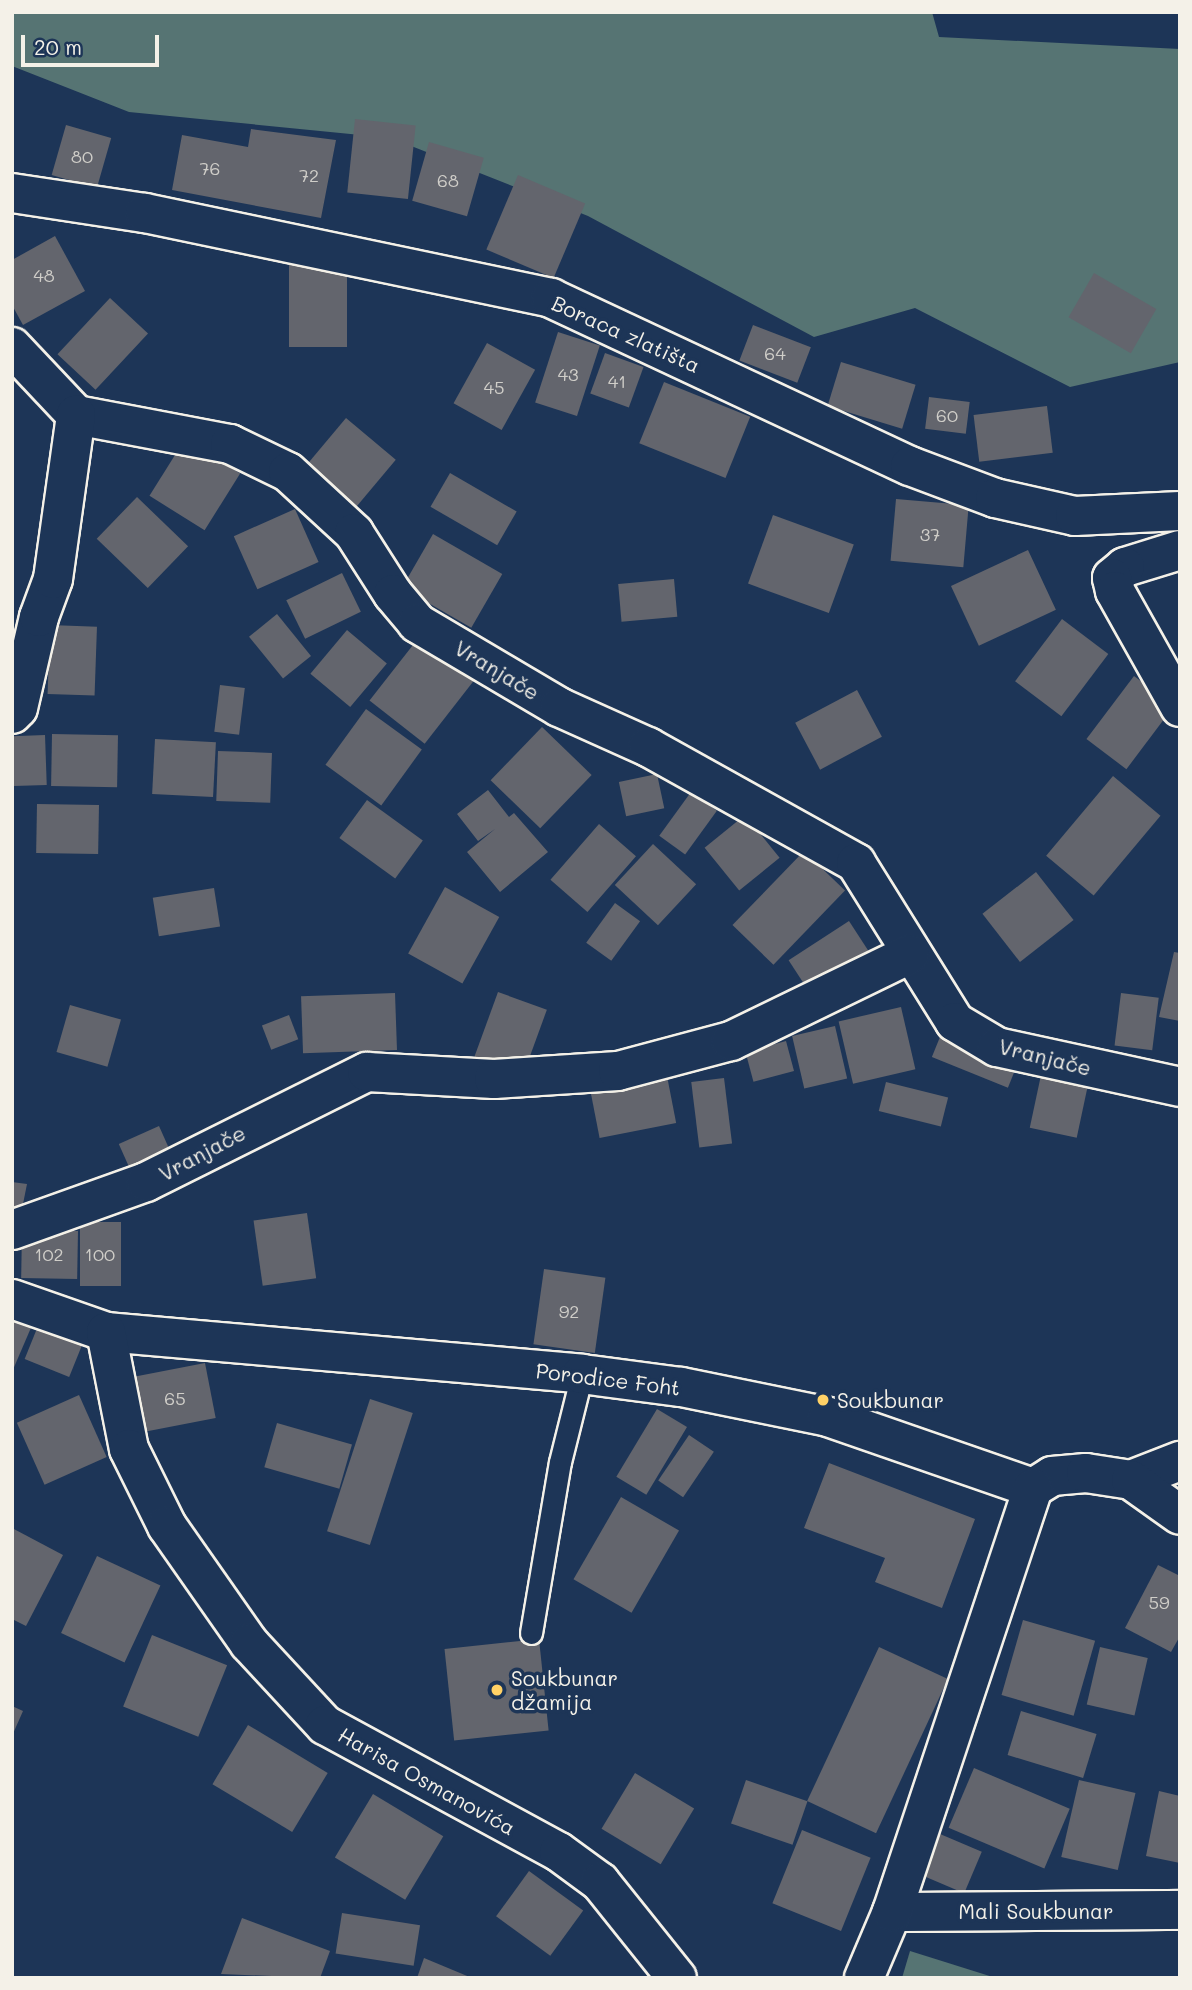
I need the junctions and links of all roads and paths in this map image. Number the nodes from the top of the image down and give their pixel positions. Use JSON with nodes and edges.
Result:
{"nodes":[{"id":1,"x":12,"y":193,"type":"edge"},
{"id":2,"x":12,"y":347,"type":"edge"},
{"id":3,"x":76,"y":415,"type":"junction"},
{"id":4,"x":1180,"y":511,"type":"edge"},
{"id":5,"x":1180,"y":550,"type":"edge"},
{"id":6,"x":1180,"y":707,"type":"edge"},
{"id":7,"x":12,"y":714,"type":"edge"},
{"id":8,"x":910,"y":954,"type":"junction"},
{"id":9,"x":1180,"y":1087,"type":"edge"},
{"id":10,"x":12,"y":1230,"type":"edge"},
{"id":11,"x":12,"y":1299,"type":"edge"},
{"id":12,"x":106,"y":1332,"type":"junction"},
{"id":13,"x":582,"y":1374,"type":"junction"},
{"id":14,"x":1180,"y":1461,"type":"edge"},
{"id":15,"x":1131,"y":1480,"type":"junction"},
{"id":16,"x":1033,"y":1488,"type":"junction"},
{"id":17,"x":1180,"y":1516,"type":"edge"},
{"id":18,"x":531,"y":1633,"type":"dead end"},
{"id":19,"x":1180,"y":1910,"type":"edge"},
{"id":20,"x":892,"y":1912,"type":"junction"},
{"id":21,"x":677,"y":1978,"type":"edge"},
{"id":22,"x":864,"y":1978,"type":"edge"}],
"edges":[{"from":1,"to":4,"type":"street","name":"Boraca zlatišta"},
{"from":2,"to":3,"type":"street"},
{"from":3,"to":7,"type":"street"},
{"from":3,"to":8,"type":"street","name":"Vranjače"},
{"from":5,"to":6,"type":"street"},
{"from":8,"to":9,"type":"street","name":"Vranjače"},
{"from":8,"to":10,"type":"street","name":"Vranjače"},
{"from":11,"to":12,"type":"street","name":"Porodice Foht"},
{"from":12,"to":13,"type":"street","name":"Porodice Foht"},
{"from":12,"to":21,"type":"street","name":"Harisa Osmanovića"},
{"from":13,"to":16,"type":"street","name":"Porodice Foht"},
{"from":13,"to":18,"type":"lane"},
{"from":14,"to":15,"type":"street"},
{"from":15,"to":16,"type":"street"},
{"from":15,"to":17,"type":"street"},
{"from":16,"to":20,"type":"street"},
{"from":19,"to":20,"type":"street","name":"Mali Soukbunar"},
{"from":20,"to":22,"type":"street"}]}
